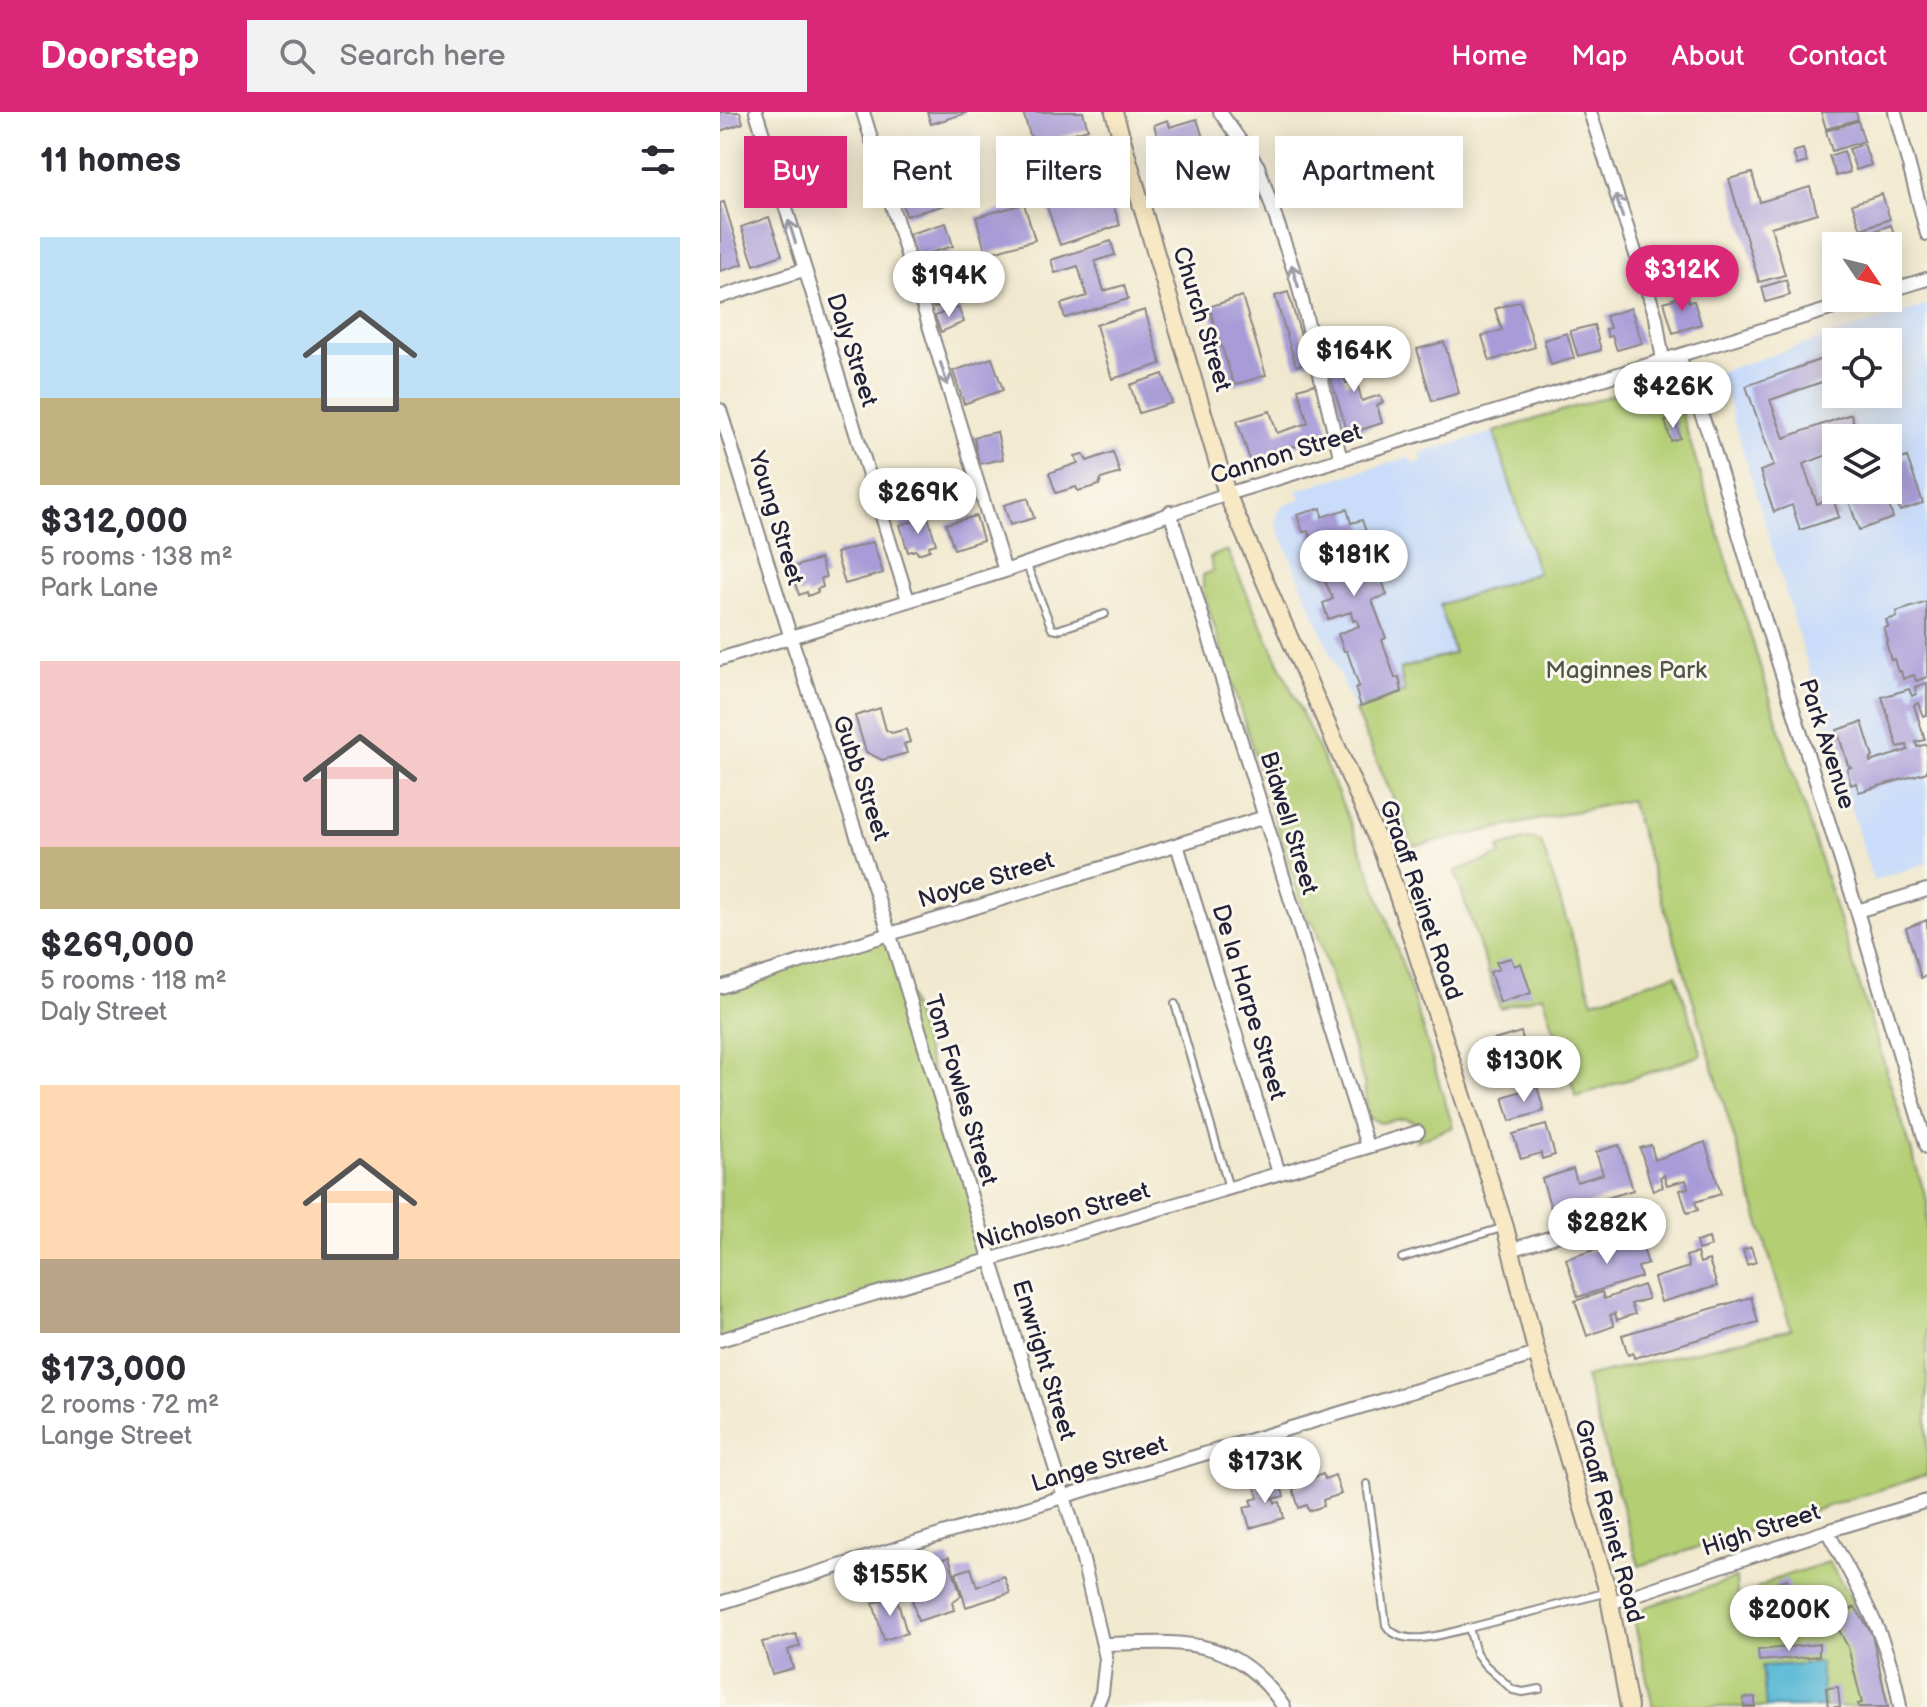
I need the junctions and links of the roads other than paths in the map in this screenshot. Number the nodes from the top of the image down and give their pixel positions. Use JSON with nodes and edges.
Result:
{"nodes":[{"id":1,"x":756,"y":112,"type":"edge"},
{"id":2,"x":863,"y":112,"type":"edge"},
{"id":3,"x":1114,"y":112,"type":"edge"},
{"id":4,"x":1220,"y":112,"type":"edge"},
{"id":5,"x":1590,"y":112,"type":"edge"},
{"id":6,"x":1895,"y":112,"type":"edge"},
{"id":7,"x":1927,"y":234,"type":"edge"},
{"id":8,"x":803,"y":270,"type":"junction"},
{"id":9,"x":1927,"y":279,"type":"edge"},
{"id":10,"x":1902,"y":287,"type":"edge"},
{"id":11,"x":720,"y":297,"type":"edge"},
{"id":12,"x":1822,"y":312,"type":"edge"},
{"id":13,"x":1679,"y":356,"type":"junction"},
{"id":14,"x":1663,"y":361,"type":"junction"},
{"id":15,"x":720,"y":410,"type":"edge"},
{"id":16,"x":1341,"y":460,"type":"junction"},
{"id":17,"x":1227,"y":494,"type":"junction"},
{"id":18,"x":1170,"y":512,"type":"junction"},
{"id":19,"x":1026,"y":563,"type":"junction"},
{"id":20,"x":1005,"y":571,"type":"junction"},
{"id":21,"x":908,"y":600,"type":"junction"},
{"id":22,"x":1105,"y":614,"type":"dead end"},
{"id":23,"x":791,"y":638,"type":"junction"},
{"id":24,"x":720,"y":659,"type":"edge"},
{"id":25,"x":1265,"y":817,"type":"junction"},
{"id":26,"x":1177,"y":845,"type":"junction"},
{"id":27,"x":1927,"y":890,"type":"edge"},
{"id":28,"x":1857,"y":911,"type":"junction"},
{"id":29,"x":889,"y":932,"type":"junction"},
{"id":30,"x":721,"y":984,"type":"edge"},
{"id":31,"x":1175,"y":1004,"type":"dead end"},
{"id":32,"x":1418,"y":1132,"type":"dead end"},
{"id":33,"x":1367,"y":1146,"type":"junction"},
{"id":34,"x":1927,"y":1147,"type":"edge"},
{"id":35,"x":1279,"y":1173,"type":"junction"},
{"id":36,"x":1229,"y":1188,"type":"junction"},
{"id":37,"x":1641,"y":1210,"type":"dead end"},
{"id":38,"x":1505,"y":1227,"type":"junction"},
{"id":39,"x":1510,"y":1250,"type":"junction"},
{"id":40,"x":1402,"y":1258,"type":"dead end"},
{"id":41,"x":991,"y":1261,"type":"junction"},
{"id":42,"x":720,"y":1340,"type":"edge"},
{"id":43,"x":1537,"y":1354,"type":"junction"},
{"id":44,"x":1367,"y":1484,"type":"dead end"},
{"id":45,"x":1064,"y":1498,"type":"junction"},
{"id":46,"x":1927,"y":1501,"type":"edge"},
{"id":47,"x":1827,"y":1531,"type":"junction"},
{"id":48,"x":720,"y":1589,"type":"edge"},
{"id":49,"x":735,"y":1598,"type":"junction"},
{"id":50,"x":1609,"y":1598,"type":"junction"},
{"id":51,"x":720,"y":1603,"type":"edge"},
{"id":52,"x":1469,"y":1628,"type":"junction"},
{"id":53,"x":1105,"y":1651,"type":"junction"},
{"id":54,"x":1540,"y":1689,"type":"dead end"},
{"id":55,"x":1096,"y":1707,"type":"edge"},
{"id":56,"x":1284,"y":1707,"type":"edge"},
{"id":57,"x":1629,"y":1707,"type":"edge"},
{"id":58,"x":1900,"y":1707,"type":"edge"}],
"edges":[{"from":8,"to":1,"type":"street","name":"Daly Street","one_way":true},
{"from":2,"to":20,"type":"street","one_way":true},
{"from":3,"to":17,"type":"main road","name":"Church Street"},
{"from":16,"to":4,"type":"street","one_way":true},
{"from":14,"to":5,"type":"street","one_way":true},
{"from":6,"to":7,"type":"street"},
{"from":8,"to":11,"type":"street"},
{"from":8,"to":21,"type":"street","name":"Daly Street"},
{"from":9,"to":10,"type":"street"},
{"from":12,"to":13,"type":"street","name":"Cannon Street"},
{"from":13,"to":14,"type":"street","name":"Cannon Street"},
{"from":13,"to":28,"type":"street","name":"Park Avenue"},
{"from":14,"to":16,"type":"street","name":"Cannon Street"},
{"from":15,"to":23,"type":"street","name":"Young Street"},
{"from":16,"to":17,"type":"street","name":"Cannon Street"},
{"from":17,"to":18,"type":"street","name":"Cannon Street"},
{"from":17,"to":38,"type":"main road","name":"Graaff Reinet Road"},
{"from":18,"to":19,"type":"street","name":"Cannon Street"},
{"from":18,"to":25,"type":"street","name":"Bidwell Street"},
{"from":19,"to":20,"type":"street","name":"Cannon Street"},
{"from":19,"to":22,"type":"lane"},
{"from":20,"to":21,"type":"street","name":"Cannon Street"},
{"from":21,"to":23,"type":"street","name":"Cannon Street"},
{"from":23,"to":24,"type":"street","name":"Cannon Street"},
{"from":23,"to":29,"type":"street","name":"Gubb Street"},
{"from":25,"to":26,"type":"street","name":"Noyce Street"},
{"from":25,"to":33,"type":"street","name":"Bidwell Street"},
{"from":26,"to":29,"type":"street","name":"Noyce Street"},
{"from":26,"to":35,"type":"street","name":"De la Harpe Street"},
{"from":27,"to":28,"type":"street"},
{"from":28,"to":34,"type":"street","name":"Park Avenue"},
{"from":29,"to":30,"type":"street","name":"Noyce Street"},
{"from":29,"to":41,"type":"street","name":"Tom Fowles Street"},
{"from":31,"to":36,"type":"lane"},
{"from":32,"to":33,"type":"street","name":"Nicholson Street"},
{"from":33,"to":35,"type":"street","name":"Nicholson Street"},
{"from":35,"to":36,"type":"street","name":"Nicholson Street"},
{"from":36,"to":41,"type":"street","name":"Nicholson Street"},
{"from":37,"to":39,"type":"street"},
{"from":38,"to":39,"type":"main road","name":"Graaff Reinet Road"},
{"from":38,"to":40,"type":"lane"},
{"from":39,"to":43,"type":"main road","name":"Graaff Reinet Road"},
{"from":41,"to":42,"type":"street","name":"Nicholson Street"},
{"from":41,"to":45,"type":"street","name":"Enwright Street"},
{"from":43,"to":45,"type":"street","name":"Lange Street"},
{"from":43,"to":50,"type":"main road","name":"Graaff Reinet Road"},
{"from":44,"to":52,"type":"lane"},
{"from":45,"to":49,"type":"street","name":"Lange Street"},
{"from":45,"to":53,"type":"street","name":"Enwright Street"},
{"from":46,"to":47,"type":"street","name":"High Street"},
{"from":47,"to":50,"type":"street","name":"High Street"},
{"from":47,"to":58,"type":"street"},
{"from":48,"to":49,"type":"street"},
{"from":49,"to":51,"type":"street","name":"Lange Street"},
{"from":50,"to":52,"type":"lane"},
{"from":50,"to":57,"type":"main road","name":"Graaff Reinet Road"},
{"from":52,"to":54,"type":"lane"},
{"from":53,"to":55,"type":"street"},
{"from":53,"to":56,"type":"street"}]}
